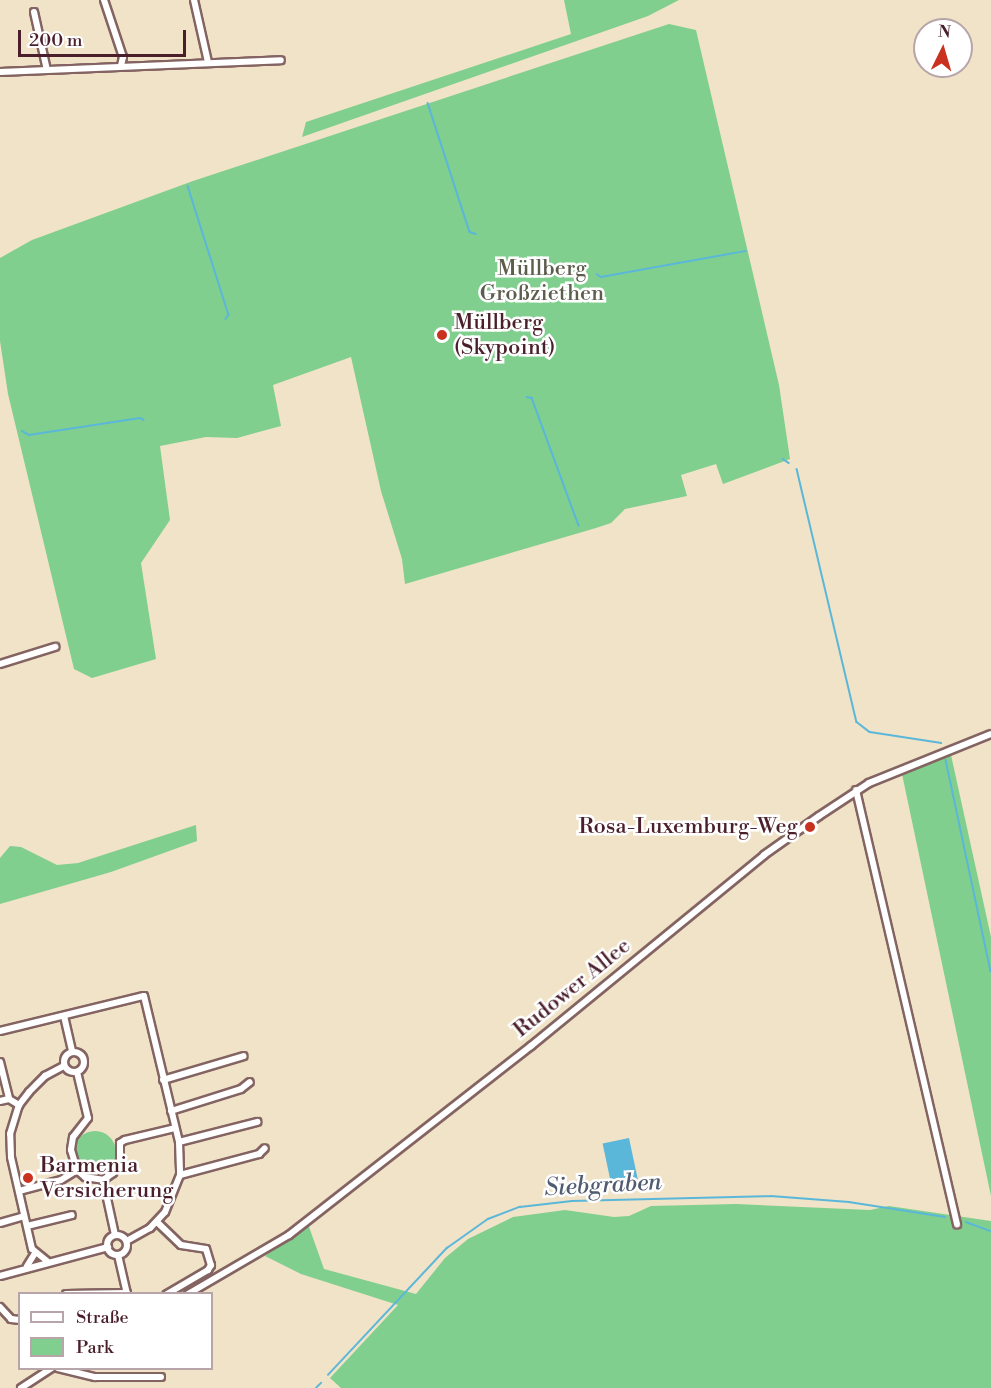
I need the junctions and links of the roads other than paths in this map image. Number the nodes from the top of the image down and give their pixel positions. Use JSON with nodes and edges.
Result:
{"nodes":[{"id":1,"x":104,"y":0,"type":"edge"},
{"id":2,"x":194,"y":0,"type":"edge"},
{"id":3,"x":34,"y":12,"type":"dead end"},
{"id":4,"x":281,"y":60,"type":"dead end"},
{"id":5,"x":208,"y":63,"type":"junction"},
{"id":6,"x":121,"y":66,"type":"junction"},
{"id":7,"x":47,"y":70,"type":"junction"},
{"id":8,"x":0,"y":72,"type":"edge"},
{"id":9,"x":55,"y":646,"type":"dead end"},
{"id":10,"x":0,"y":664,"type":"edge"},
{"id":11,"x":991,"y":734,"type":"edge"},
{"id":12,"x":856,"y":790,"type":"junction"},
{"id":13,"x":64,"y":1016,"type":"junction"},
{"id":14,"x":0,"y":1031,"type":"edge"},
{"id":15,"x":72,"y":1051,"type":"junction"},
{"id":16,"x":244,"y":1056,"type":"dead end"},
{"id":17,"x":0,"y":1062,"type":"edge"},
{"id":18,"x":64,"y":1066,"type":"junction"},
{"id":19,"x":77,"y":1072,"type":"junction"},
{"id":20,"x":164,"y":1080,"type":"junction"},
{"id":21,"x":250,"y":1082,"type":"dead end"},
{"id":22,"x":9,"y":1099,"type":"junction"},
{"id":23,"x":0,"y":1101,"type":"edge"},
{"id":24,"x":19,"y":1105,"type":"junction"},
{"id":25,"x":171,"y":1111,"type":"junction"},
{"id":26,"x":257,"y":1122,"type":"dead end"},
{"id":27,"x":175,"y":1128,"type":"junction"},
{"id":28,"x":178,"y":1142,"type":"junction"},
{"id":29,"x":9,"y":1148,"type":"junction"},
{"id":30,"x":265,"y":1148,"type":"dead end"},
{"id":31,"x":0,"y":1150,"type":"edge"},
{"id":32,"x":77,"y":1170,"type":"junction"},
{"id":33,"x":180,"y":1175,"type":"junction"},
{"id":34,"x":103,"y":1180,"type":"junction"},
{"id":35,"x":19,"y":1191,"type":"junction"},
{"id":36,"x":72,"y":1215,"type":"dead end"},
{"id":37,"x":24,"y":1216,"type":"junction"},
{"id":38,"x":157,"y":1222,"type":"junction"},
{"id":39,"x":0,"y":1223,"type":"edge"},
{"id":40,"x":957,"y":1224,"type":"dead end"},
{"id":41,"x":27,"y":1226,"type":"junction"},
{"id":42,"x":115,"y":1235,"type":"junction"},
{"id":43,"x":127,"y":1241,"type":"junction"},
{"id":44,"x":108,"y":1247,"type":"junction"},
{"id":45,"x":35,"y":1253,"type":"junction"},
{"id":46,"x":118,"y":1255,"type":"junction"},
{"id":47,"x":47,"y":1261,"type":"junction"},
{"id":48,"x":27,"y":1266,"type":"junction"},
{"id":49,"x":0,"y":1276,"type":"edge"},
{"id":50,"x":127,"y":1292,"type":"edge"},
{"id":51,"x":169,"y":1292,"type":"edge"},
{"id":52,"x":190,"y":1292,"type":"edge"},
{"id":53,"x":0,"y":1306,"type":"edge"},
{"id":54,"x":18,"y":1320,"type":"edge"},
{"id":55,"x":49,"y":1370,"type":"edge"},
{"id":56,"x":66,"y":1370,"type":"edge"},
{"id":57,"x":161,"y":1377,"type":"dead end"},
{"id":58,"x":21,"y":1388,"type":"edge"}],
"edges":[{"from":1,"to":6,"type":"street"},
{"from":2,"to":5,"type":"street"},
{"from":3,"to":7,"type":"street"},
{"from":4,"to":5,"type":"street"},
{"from":5,"to":6,"type":"street"},
{"from":6,"to":7,"type":"street"},
{"from":7,"to":8,"type":"street"},
{"from":9,"to":10,"type":"street"},
{"from":11,"to":12,"type":"street","name":"Rudower Allee"},
{"from":12,"to":40,"type":"street"},
{"from":12,"to":52,"type":"street","name":"Rudower Allee"},
{"from":13,"to":14,"type":"street"},
{"from":13,"to":15,"type":"street"},
{"from":13,"to":20,"type":"street"},
{"from":15,"to":18,"type":"street"},
{"from":15,"to":19,"type":"street"},
{"from":16,"to":20,"type":"street"},
{"from":17,"to":22,"type":"street"},
{"from":18,"to":19,"type":"street"},
{"from":18,"to":24,"type":"street"},
{"from":19,"to":32,"type":"street"},
{"from":20,"to":25,"type":"street"},
{"from":21,"to":25,"type":"street"},
{"from":22,"to":23,"type":"street"},
{"from":22,"to":24,"type":"street"},
{"from":24,"to":29,"type":"street"},
{"from":25,"to":27,"type":"street"},
{"from":26,"to":28,"type":"street"},
{"from":27,"to":28,"type":"street"},
{"from":27,"to":34,"type":"street"},
{"from":28,"to":33,"type":"street"},
{"from":29,"to":31,"type":"street"},
{"from":29,"to":35,"type":"street"},
{"from":30,"to":33,"type":"street"},
{"from":32,"to":34,"type":"street"},
{"from":32,"to":35,"type":"street"},
{"from":33,"to":38,"type":"street"},
{"from":34,"to":42,"type":"street"},
{"from":35,"to":37,"type":"street"},
{"from":36,"to":41,"type":"street"},
{"from":37,"to":39,"type":"street"},
{"from":37,"to":41,"type":"street"},
{"from":38,"to":43,"type":"street"},
{"from":38,"to":51,"type":"street"},
{"from":41,"to":45,"type":"street"},
{"from":42,"to":43,"type":"street"},
{"from":42,"to":44,"type":"street"},
{"from":43,"to":46,"type":"street"},
{"from":44,"to":46,"type":"street"},
{"from":44,"to":47,"type":"street"},
{"from":45,"to":47,"type":"street"},
{"from":45,"to":48,"type":"street"},
{"from":46,"to":50,"type":"street"},
{"from":47,"to":48,"type":"street"},
{"from":48,"to":49,"type":"street"},
{"from":53,"to":54,"type":"street"},
{"from":55,"to":58,"type":"street"},
{"from":56,"to":57,"type":"street"}]}
